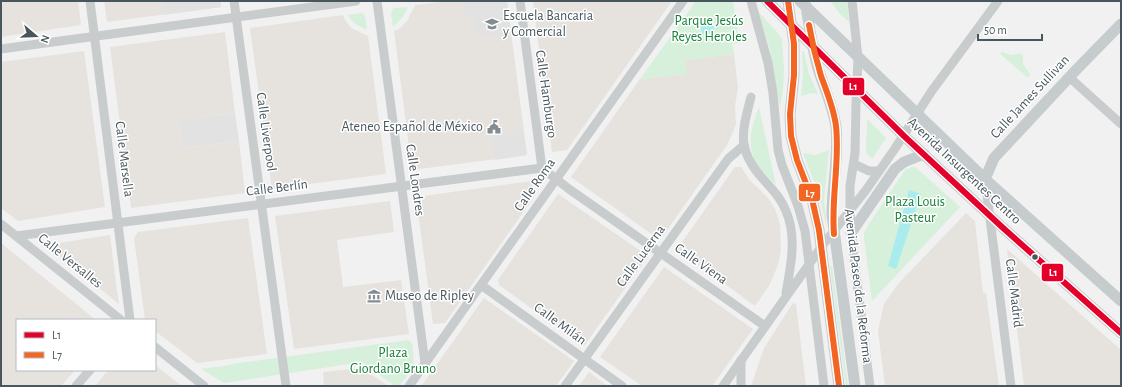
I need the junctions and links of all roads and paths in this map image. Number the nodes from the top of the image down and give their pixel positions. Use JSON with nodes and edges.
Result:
{"nodes":[{"id":1,"x":90,"y":1,"type":"edge"},
{"id":2,"x":234,"y":1,"type":"edge"},
{"id":3,"x":356,"y":1,"type":"edge"},
{"id":4,"x":377,"y":1,"type":"edge"},
{"id":5,"x":520,"y":1,"type":"edge"},
{"id":6,"x":683,"y":1,"type":"edge"},
{"id":7,"x":750,"y":1,"type":"edge"},
{"id":8,"x":767,"y":1,"type":"edge"},
{"id":9,"x":788,"y":1,"type":"edge"},
{"id":10,"x":852,"y":1,"type":"edge"},
{"id":11,"x":998,"y":1,"type":"edge"},
{"id":12,"x":804,"y":3,"type":"edge"},
{"id":13,"x":236,"y":17,"type":"junction"},
{"id":14,"x":1121,"y":24,"type":"edge"},
{"id":15,"x":792,"y":25,"type":"junction"},
{"id":16,"x":94,"y":37,"type":"junction"},
{"id":17,"x":812,"y":45,"type":"junction"},
{"id":18,"x":1,"y":49,"type":"edge"},
{"id":19,"x":858,"y":58,"type":"junction"},
{"id":20,"x":1068,"y":77,"type":"junction"},
{"id":21,"x":857,"y":89,"type":"junction"},
{"id":22,"x":751,"y":97,"type":"dead end"},
{"id":23,"x":916,"y":114,"type":"junction"},
{"id":24,"x":1121,"y":124,"type":"edge"},
{"id":25,"x":904,"y":136,"type":"junction"},
{"id":26,"x":743,"y":146,"type":"junction"},
{"id":27,"x":924,"y":154,"type":"junction"},
{"id":28,"x":854,"y":164,"type":"junction"},
{"id":29,"x":542,"y":168,"type":"junction"},
{"id":30,"x":880,"y":171,"type":"junction"},
{"id":31,"x":985,"y":179,"type":"junction"},
{"id":32,"x":556,"y":180,"type":"junction"},
{"id":33,"x":402,"y":186,"type":"junction"},
{"id":34,"x":262,"y":204,"type":"junction"},
{"id":35,"x":850,"y":211,"type":"junction"},
{"id":36,"x":990,"y":215,"type":"junction"},
{"id":37,"x":118,"y":223,"type":"junction"},
{"id":38,"x":1,"y":224,"type":"edge"},
{"id":39,"x":834,"y":230,"type":"junction"},
{"id":40,"x":851,"y":233,"type":"junction"},
{"id":41,"x":16,"y":236,"type":"junction"},
{"id":42,"x":822,"y":246,"type":"junction"},
{"id":43,"x":661,"y":253,"type":"junction"},
{"id":44,"x":810,"y":262,"type":"junction"},
{"id":45,"x":481,"y":285,"type":"junction"},
{"id":46,"x":786,"y":296,"type":"junction"},
{"id":47,"x":1121,"y":302,"type":"edge"},
{"id":48,"x":120,"y":319,"type":"edge"},
{"id":49,"x":130,"y":319,"type":"edge"},
{"id":50,"x":765,"y":326,"type":"junction"},
{"id":51,"x":1121,"y":333,"type":"edge"},
{"id":52,"x":156,"y":348,"type":"edge"},
{"id":53,"x":584,"y":359,"type":"junction"},
{"id":54,"x":741,"y":360,"type":"junction"},
{"id":55,"x":426,"y":363,"type":"junction"},
{"id":56,"x":89,"y":371,"type":"edge"},
{"id":57,"x":76,"y":386,"type":"edge"},
{"id":58,"x":204,"y":386,"type":"edge"},
{"id":59,"x":286,"y":386,"type":"edge"},
{"id":60,"x":409,"y":386,"type":"edge"},
{"id":61,"x":565,"y":386,"type":"edge"},
{"id":62,"x":622,"y":386,"type":"edge"},
{"id":63,"x":723,"y":386,"type":"edge"},
{"id":64,"x":741,"y":386,"type":"edge"},
{"id":65,"x":824,"y":386,"type":"edge"},
{"id":66,"x":839,"y":386,"type":"edge"},
{"id":67,"x":855,"y":386,"type":"edge"},
{"id":68,"x":870,"y":386,"type":"edge"},
{"id":69,"x":1011,"y":386,"type":"edge"}],
"edges":[{"from":1,"to":16,"type":"street","name":"Calle Marsella"},
{"from":2,"to":13,"type":"street","name":"Calle Liverpool"},
{"from":3,"to":13,"type":"street"},
{"from":4,"to":33,"type":"street","name":"Calle Londres"},
{"from":5,"to":29,"type":"street","name":"Calle Hamburgo"},
{"from":6,"to":32,"type":"street","name":"Calle Roma"},
{"from":7,"to":44,"type":"street"},
{"from":8,"to":15,"type":"main road","name":"Avenida Insurgentes Centro"},
{"from":9,"to":15,"type":"main road"},
{"from":10,"to":19,"type":"street","name":"Avenida Paseo de la Reforma"},
{"from":11,"to":23,"type":"street"},
{"from":12,"to":17,"type":"main road","name":"Avenida Paseo de la Reforma"},
{"from":12,"to":19,"type":"main road","name":"Avenida Insurgentes Centro"},
{"from":13,"to":16,"type":"street"},
{"from":13,"to":34,"type":"street","name":"Calle Liverpool"},
{"from":14,"to":20,"type":"main road","name":"Calle James Sullivan"},
{"from":15,"to":17,"type":"main road","name":"Avenida Insurgentes Centro"},
{"from":15,"to":42,"type":"main road"},
{"from":16,"to":18,"type":"street"},
{"from":16,"to":37,"type":"street","name":"Calle Marsella"},
{"from":17,"to":21,"type":"main road","name":"Avenida Insurgentes Centro"},
{"from":17,"to":39,"type":"main road","name":"Avenida Paseo de la Reforma"},
{"from":19,"to":21,"type":"street","name":"Avenida Paseo de la Reforma"},
{"from":19,"to":23,"type":"main road","name":"Avenida Insurgentes Centro"},
{"from":20,"to":24,"type":"street"},
{"from":20,"to":31,"type":"main road","name":"Calle James Sullivan"},
{"from":21,"to":25,"type":"main road","name":"Avenida Insurgentes Centro"},
{"from":21,"to":28,"type":"street","name":"Avenida Paseo de la Reforma"},
{"from":22,"to":26,"type":"street"},
{"from":23,"to":25,"type":"street"},
{"from":23,"to":31,"type":"main road","name":"Avenida Insurgentes Centro"},
{"from":25,"to":27,"type":"main road","name":"Avenida Insurgentes Centro"},
{"from":25,"to":30,"type":"street"},
{"from":26,"to":43,"type":"street","name":"Calle Lucerna"},
{"from":26,"to":46,"type":"street"},
{"from":27,"to":36,"type":"main road","name":"Avenida Insurgentes Centro"},
{"from":27,"to":40,"type":"main road"},
{"from":28,"to":30,"type":"street"},
{"from":28,"to":35,"type":"street","name":"Avenida Paseo de la Reforma"},
{"from":29,"to":32,"type":"street","name":"Calle Viena"},
{"from":29,"to":33,"type":"street","name":"Calle Berlín"},
{"from":30,"to":35,"type":"street"},
{"from":31,"to":36,"type":"street","name":"Calle Madrid"},
{"from":31,"to":47,"type":"main road","name":"Avenida Insurgentes Centro"},
{"from":32,"to":43,"type":"street","name":"Calle Viena"},
{"from":32,"to":45,"type":"street","name":"Calle Roma"},
{"from":33,"to":34,"type":"street","name":"Calle Berlín"},
{"from":33,"to":55,"type":"street","name":"Calle Londres"},
{"from":34,"to":37,"type":"street","name":"Calle Berlín"},
{"from":34,"to":59,"type":"street","name":"Calle Liverpool"},
{"from":35,"to":39,"type":"street"},
{"from":35,"to":40,"type":"street","name":"Avenida Paseo de la Reforma"},
{"from":36,"to":51,"type":"main road","name":"Avenida Insurgentes Centro"},
{"from":36,"to":69,"type":"street","name":"Calle Madrid"},
{"from":37,"to":41,"type":"street","name":"Calle Berlín"},
{"from":37,"to":49,"type":"street","name":"Calle Marsella"},
{"from":38,"to":41,"type":"street","name":"Calle Versalles"},
{"from":39,"to":42,"type":"street"},
{"from":39,"to":67,"type":"main road","name":"Avenida Paseo de la Reforma"},
{"from":40,"to":68,"type":"street","name":"Avenida Paseo de la Reforma"},
{"from":41,"to":48,"type":"street","name":"Calle Versalles"},
{"from":42,"to":44,"type":"street"},
{"from":42,"to":66,"type":"main road"},
{"from":43,"to":50,"type":"street","name":"Calle Viena"},
{"from":43,"to":53,"type":"street","name":"Calle Lucerna"},
{"from":44,"to":46,"type":"street"},
{"from":44,"to":65,"type":"street"},
{"from":45,"to":53,"type":"street","name":"Calle Milán"},
{"from":45,"to":55,"type":"street","name":"Calle Roma"},
{"from":46,"to":50,"type":"street"},
{"from":50,"to":54,"type":"street"},
{"from":52,"to":58,"type":"street"},
{"from":53,"to":61,"type":"street","name":"Calle Lucerna"},
{"from":53,"to":62,"type":"street","name":"Calle Milán"},
{"from":54,"to":63,"type":"street"},
{"from":54,"to":64,"type":"street"},
{"from":55,"to":60,"type":"street","name":"Calle Roma"},
{"from":56,"to":57,"type":"street"}]}
